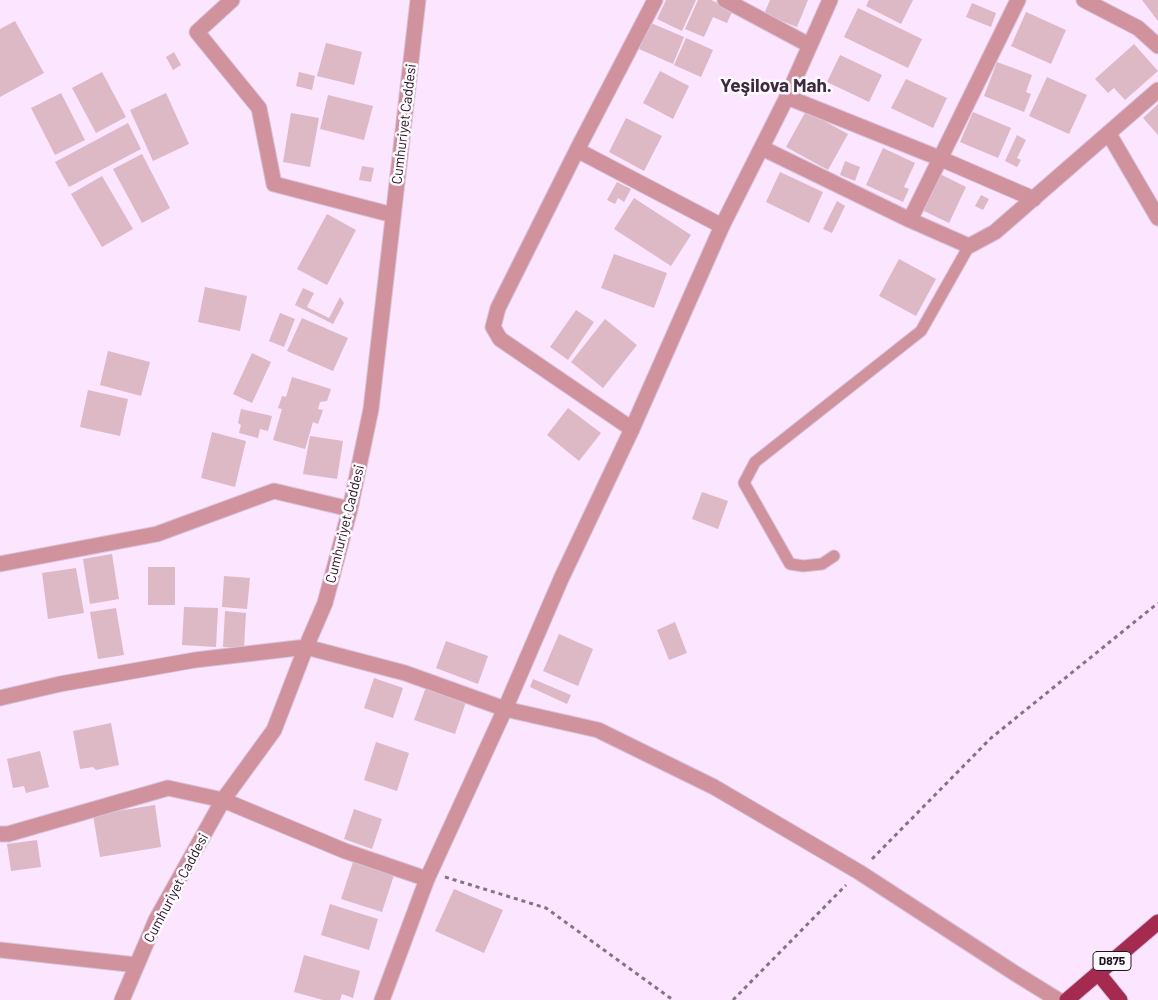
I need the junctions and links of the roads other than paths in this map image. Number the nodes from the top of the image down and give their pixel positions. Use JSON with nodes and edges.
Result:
{"nodes":[{"id":1,"x":232,"y":0,"type":"edge"},
{"id":2,"x":418,"y":0,"type":"edge"},
{"id":3,"x":655,"y":0,"type":"edge"},
{"id":4,"x":725,"y":0,"type":"edge"},
{"id":5,"x":830,"y":0,"type":"edge"},
{"id":6,"x":1018,"y":0,"type":"edge"},
{"id":7,"x":1084,"y":0,"type":"edge"},
{"id":8,"x":809,"y":45,"type":"junction"},
{"id":9,"x":1158,"y":46,"type":"edge"},
{"id":10,"x":1158,"y":90,"type":"edge"},
{"id":11,"x":787,"y":97,"type":"junction"},
{"id":12,"x":1109,"y":134,"type":"junction"},
{"id":13,"x":762,"y":148,"type":"junction"},
{"id":14,"x":577,"y":150,"type":"junction"},
{"id":15,"x":939,"y":158,"type":"junction"},
{"id":16,"x":1034,"y":199,"type":"junction"},
{"id":17,"x":393,"y":215,"type":"junction"},
{"id":18,"x":1158,"y":218,"type":"edge"},
{"id":19,"x":910,"y":220,"type":"junction"},
{"id":20,"x":722,"y":226,"type":"junction"},
{"id":21,"x":969,"y":246,"type":"junction"},
{"id":22,"x":632,"y":429,"type":"junction"},
{"id":23,"x":350,"y":509,"type":"junction"},
{"id":24,"x":834,"y":556,"type":"dead end"},
{"id":25,"x":0,"y":564,"type":"edge"},
{"id":26,"x":306,"y":647,"type":"junction"},
{"id":27,"x":0,"y":698,"type":"edge"},
{"id":28,"x":505,"y":709,"type":"junction"},
{"id":29,"x":223,"y":800,"type":"junction"},
{"id":30,"x":0,"y":834,"type":"edge"},
{"id":31,"x":427,"y":879,"type":"junction"},
{"id":32,"x":1158,"y":922,"type":"edge"},
{"id":33,"x":0,"y":950,"type":"edge"},
{"id":34,"x":138,"y":965,"type":"junction"},
{"id":35,"x":1098,"y":973,"type":"junction"},
{"id":36,"x":122,"y":1000,"type":"edge"},
{"id":37,"x":382,"y":1000,"type":"edge"},
{"id":38,"x":1058,"y":1000,"type":"edge"},
{"id":39,"x":1067,"y":1000,"type":"edge"},
{"id":40,"x":1120,"y":1000,"type":"edge"}],
"edges":[{"from":1,"to":17,"type":"street"},
{"from":2,"to":17,"type":"street","name":"Cumhuriyet Caddesi"},
{"from":3,"to":14,"type":"street"},
{"from":4,"to":8,"type":"street"},
{"from":5,"to":8,"type":"street"},
{"from":6,"to":15,"type":"street"},
{"from":7,"to":9,"type":"street"},
{"from":8,"to":11,"type":"street"},
{"from":10,"to":12,"type":"street"},
{"from":11,"to":13,"type":"street"},
{"from":11,"to":15,"type":"street"},
{"from":12,"to":16,"type":"street"},
{"from":12,"to":18,"type":"street"},
{"from":13,"to":19,"type":"street"},
{"from":13,"to":20,"type":"street"},
{"from":14,"to":20,"type":"street"},
{"from":14,"to":22,"type":"street"},
{"from":15,"to":16,"type":"street"},
{"from":15,"to":19,"type":"street"},
{"from":16,"to":21,"type":"street"},
{"from":17,"to":23,"type":"street","name":"Cumhuriyet Caddesi"},
{"from":19,"to":21,"type":"street"},
{"from":20,"to":22,"type":"street"},
{"from":21,"to":24,"type":"lane"},
{"from":22,"to":28,"type":"street"},
{"from":23,"to":25,"type":"street"},
{"from":23,"to":26,"type":"street","name":"Cumhuriyet Caddesi"},
{"from":26,"to":27,"type":"street"},
{"from":26,"to":28,"type":"street"},
{"from":26,"to":29,"type":"street","name":"Cumhuriyet Caddesi"},
{"from":28,"to":31,"type":"street"},
{"from":28,"to":38,"type":"street"},
{"from":29,"to":30,"type":"street"},
{"from":29,"to":31,"type":"street"},
{"from":29,"to":34,"type":"street","name":"Cumhuriyet Caddesi"},
{"from":31,"to":37,"type":"street"},
{"from":32,"to":35,"type":"highway","number":"D875"},
{"from":33,"to":34,"type":"street"},
{"from":34,"to":36,"type":"street","name":"Cumhuriyet Caddesi"},
{"from":35,"to":39,"type":"highway","number":"D875"},
{"from":35,"to":40,"type":"highway"}]}
